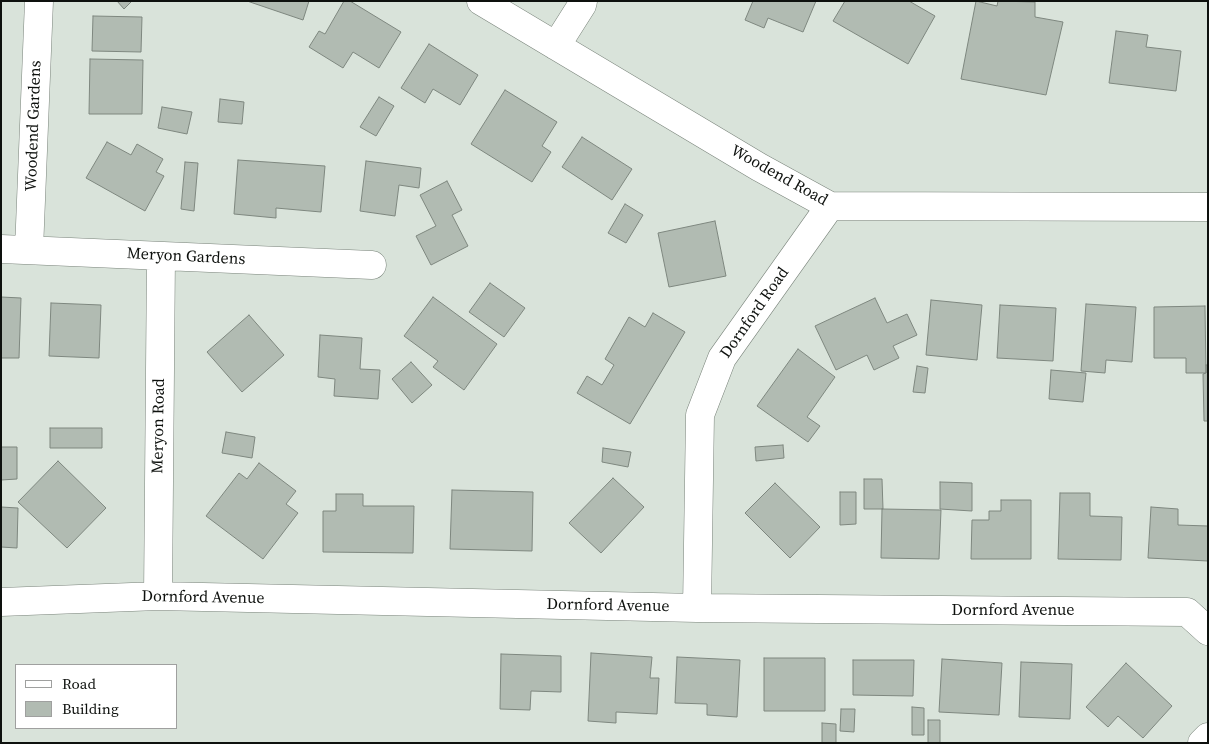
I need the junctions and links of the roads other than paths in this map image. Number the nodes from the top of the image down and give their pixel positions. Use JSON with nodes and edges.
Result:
{"nodes":[{"id":1,"x":39,"y":1,"type":"edge"},
{"id":2,"x":480,"y":1,"type":"edge"},
{"id":3,"x":583,"y":1,"type":"edge"},
{"id":4,"x":556,"y":46,"type":"junction"},
{"id":5,"x":830,"y":206,"type":"junction"},
{"id":6,"x":1208,"y":207,"type":"edge"},
{"id":7,"x":1,"y":249,"type":"edge"},
{"id":8,"x":29,"y":250,"type":"junction"},
{"id":9,"x":161,"y":256,"type":"junction"},
{"id":10,"x":372,"y":265,"type":"dead end"},
{"id":11,"x":158,"y":596,"type":"junction"},
{"id":12,"x":1,"y":602,"type":"edge"},
{"id":13,"x":697,"y":608,"type":"junction"},
{"id":14,"x":1208,"y":631,"type":"edge"},
{"id":15,"x":1208,"y":737,"type":"edge"},
{"id":16,"x":1202,"y":743,"type":"edge"}],
"edges":[{"from":1,"to":8,"type":"street","name":"Woodend Gardens"},
{"from":2,"to":4,"type":"street","name":"Woodend Road"},
{"from":3,"to":4,"type":"street"},
{"from":4,"to":5,"type":"street","name":"Woodend Road"},
{"from":5,"to":6,"type":"street","name":"Woodend Road"},
{"from":5,"to":13,"type":"street","name":"Dornford Road"},
{"from":7,"to":8,"type":"street","name":"Meryon Gardens"},
{"from":8,"to":9,"type":"street","name":"Meryon Gardens"},
{"from":9,"to":10,"type":"street","name":"Meryon Gardens"},
{"from":9,"to":11,"type":"street","name":"Meryon Road"},
{"from":11,"to":12,"type":"street","name":"Dornford Avenue"},
{"from":11,"to":13,"type":"street","name":"Dornford Avenue"},
{"from":13,"to":14,"type":"street","name":"Dornford Avenue"},
{"from":15,"to":16,"type":"street"}]}
